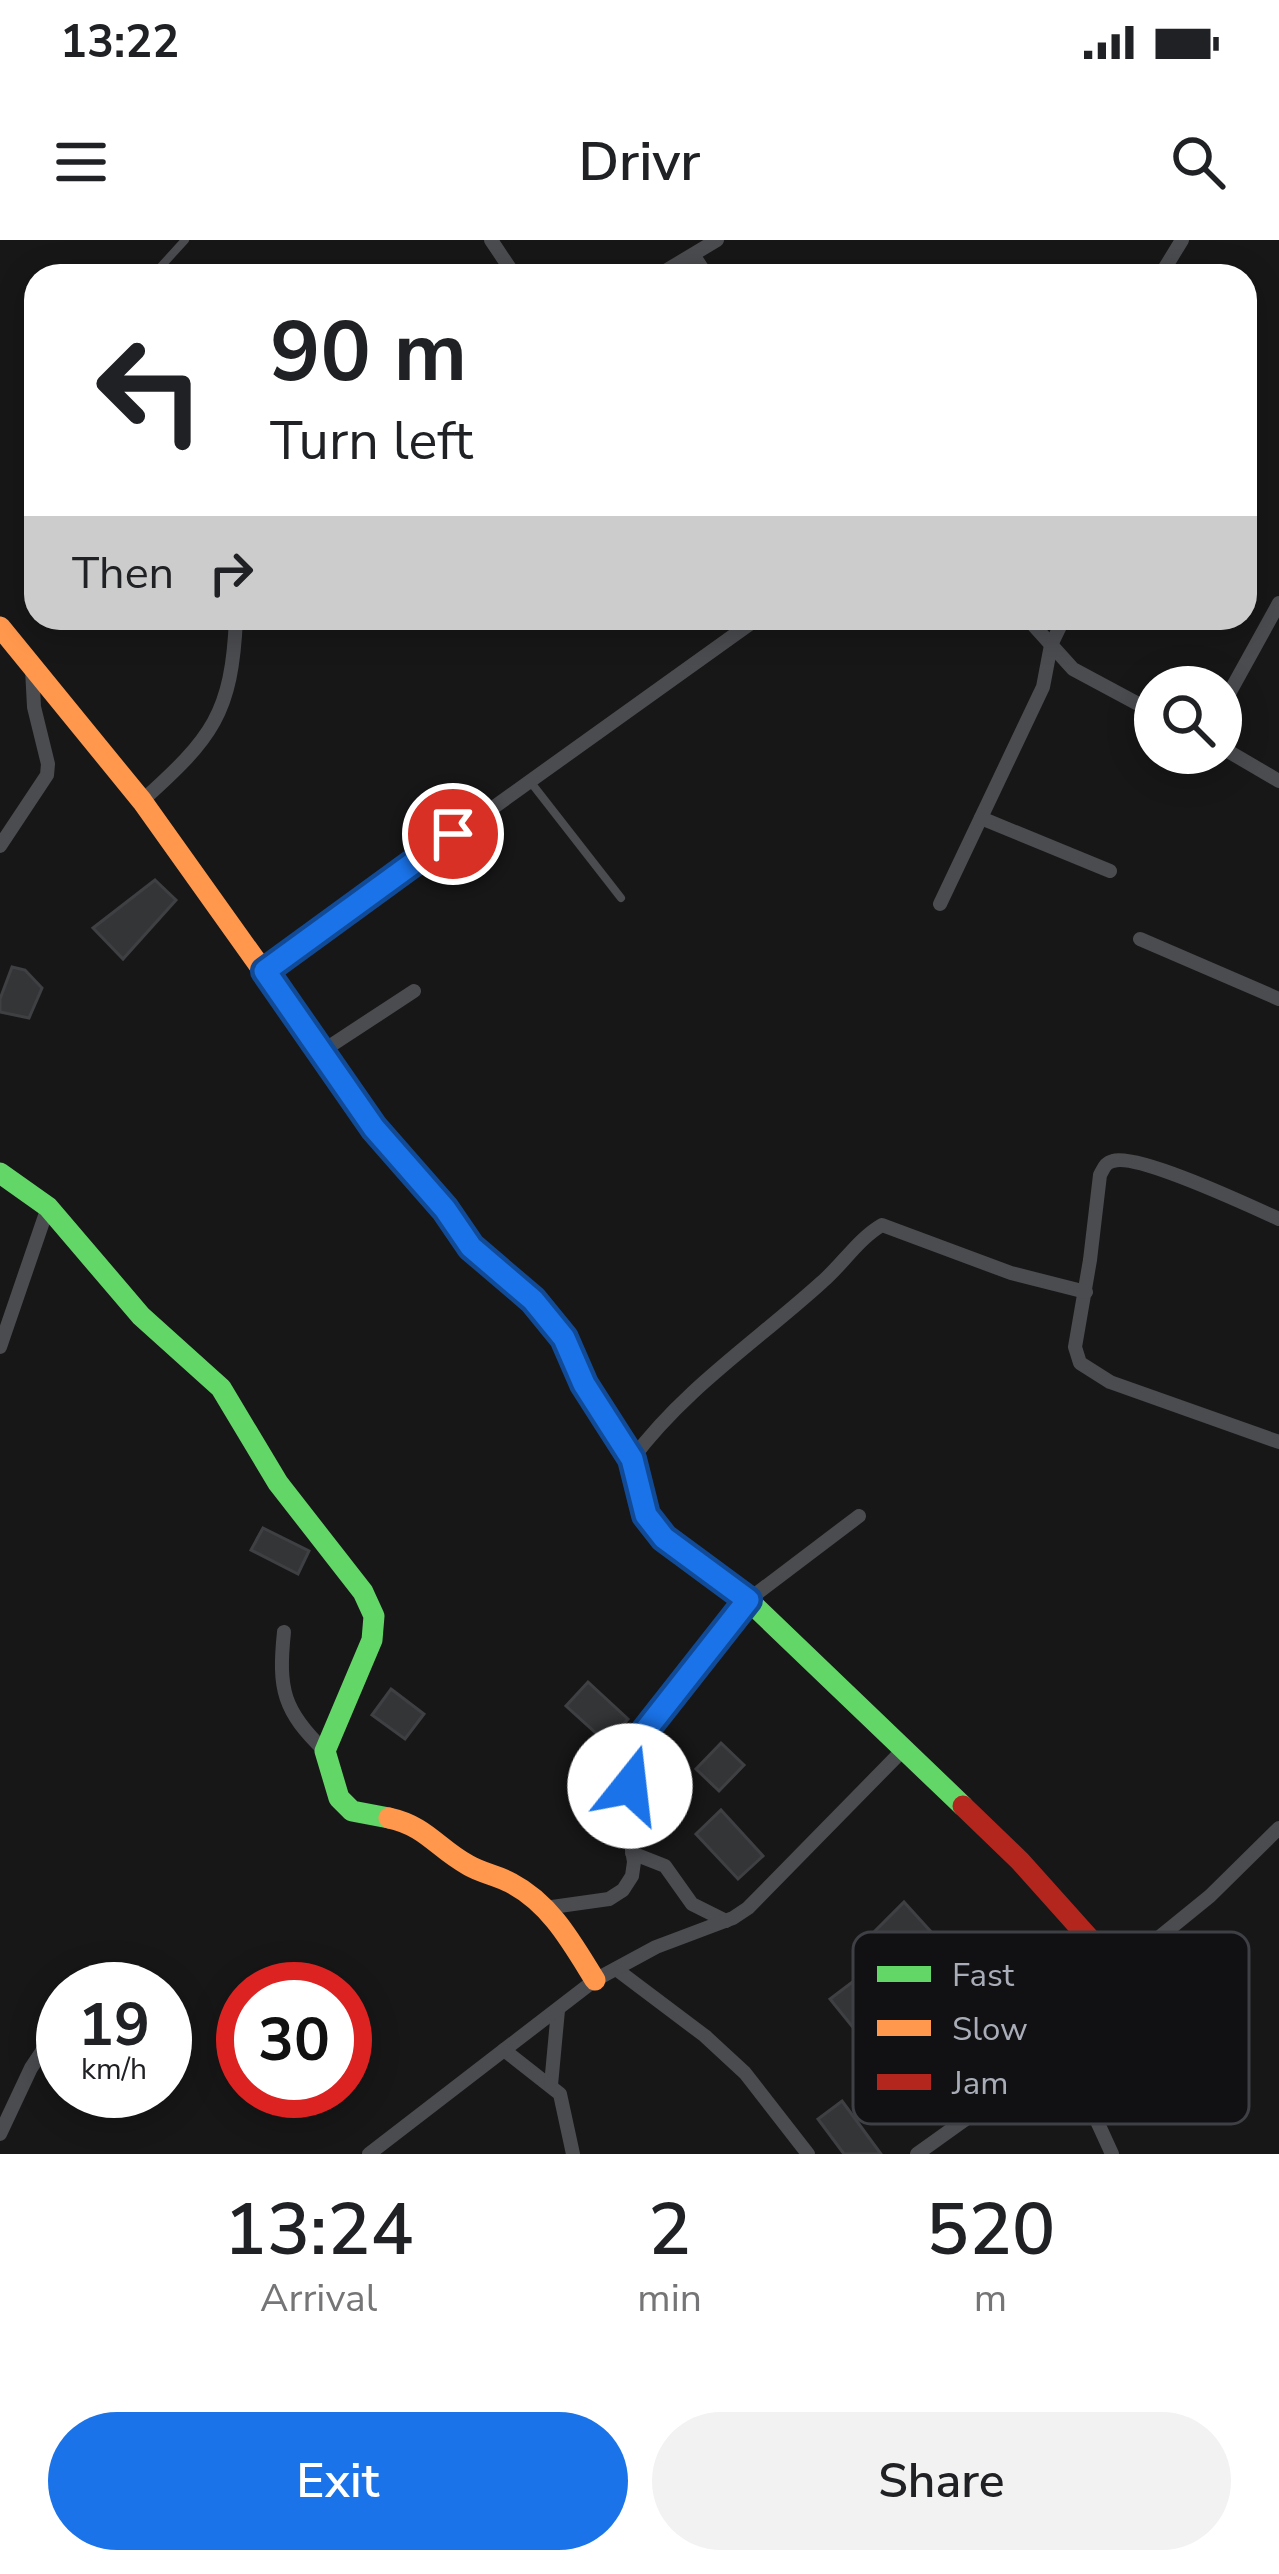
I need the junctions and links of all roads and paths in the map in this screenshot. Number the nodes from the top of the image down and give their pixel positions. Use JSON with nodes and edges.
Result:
{"nodes":[{"id":1,"x":185,"y":240,"type":"edge"},
{"id":2,"x":717,"y":240,"type":"edge"},
{"id":3,"x":694,"y":256,"type":"junction"},
{"id":4,"x":162,"y":264,"type":"edge"},
{"id":5,"x":679,"y":264,"type":"edge"},
{"id":6,"x":699,"y":264,"type":"edge"},
{"id":7,"x":1279,"y":603,"type":"edge"},
{"id":8,"x":0,"y":627,"type":"edge"},
{"id":9,"x":235,"y":630,"type":"edge"},
{"id":10,"x":741,"y":630,"type":"edge"},
{"id":11,"x":1038,"y":630,"type":"edge"},
{"id":12,"x":1058,"y":630,"type":"edge"},
{"id":13,"x":1051,"y":645,"type":"junction"},
{"id":14,"x":32,"y":669,"type":"junction"},
{"id":15,"x":1242,"y":670,"type":"edge"},
{"id":16,"x":1134,"y":702,"type":"edge"},
{"id":17,"x":1242,"y":760,"type":"edge"},
{"id":18,"x":528,"y":779,"type":"junction"},
{"id":19,"x":1279,"y":781,"type":"edge"},
{"id":20,"x":142,"y":801,"type":"junction"},
{"id":21,"x":981,"y":818,"type":"junction"},
{"id":22,"x":0,"y":846,"type":"edge"},
{"id":23,"x":1110,"y":871,"type":"dead end"},
{"id":24,"x":621,"y":898,"type":"dead end"},
{"id":25,"x":940,"y":904,"type":"dead end"},
{"id":26,"x":1140,"y":939,"type":"dead end"},
{"id":27,"x":265,"y":971,"type":"junction"},
{"id":28,"x":414,"y":991,"type":"dead end"},
{"id":29,"x":1279,"y":999,"type":"edge"},
{"id":30,"x":321,"y":1052,"type":"junction"},
{"id":31,"x":0,"y":1173,"type":"edge"},
{"id":32,"x":48,"y":1207,"type":"junction"},
{"id":33,"x":1279,"y":1219,"type":"edge"},
{"id":34,"x":1086,"y":1292,"type":"junction"},
{"id":35,"x":0,"y":1347,"type":"edge"},
{"id":36,"x":1279,"y":1442,"type":"edge"},
{"id":37,"x":632,"y":1459,"type":"junction"},
{"id":38,"x":859,"y":1516,"type":"dead end"},
{"id":39,"x":748,"y":1600,"type":"junction"},
{"id":40,"x":284,"y":1632,"type":"dead end"},
{"id":41,"x":903,"y":1750,"type":"junction"},
{"id":42,"x":326,"y":1751,"type":"junction"},
{"id":43,"x":1279,"y":1828,"type":"edge"},
{"id":44,"x":632,"y":1853,"type":"junction"},
{"id":45,"x":545,"y":1908,"type":"junction"},
{"id":46,"x":726,"y":1921,"type":"junction"},
{"id":47,"x":1086,"y":1932,"type":"edge"},
{"id":48,"x":1166,"y":1932,"type":"edge"},
{"id":49,"x":606,"y":1974,"type":"junction"},
{"id":50,"x":558,"y":2010,"type":"junction"},
{"id":51,"x":504,"y":2050,"type":"junction"},
{"id":52,"x":36,"y":2060,"type":"edge"},
{"id":53,"x":551,"y":2085,"type":"junction"},
{"id":54,"x":959,"y":2124,"type":"edge"},
{"id":55,"x":1098,"y":2124,"type":"edge"},
{"id":56,"x":0,"y":2134,"type":"edge"},
{"id":57,"x":369,"y":2154,"type":"edge"},
{"id":58,"x":573,"y":2154,"type":"edge"},
{"id":59,"x":808,"y":2154,"type":"edge"},
{"id":60,"x":917,"y":2154,"type":"edge"},
{"id":61,"x":1112,"y":2154,"type":"edge"}],
"edges":[{"from":1,"to":4,"type":"lane"},
{"from":2,"to":3,"type":"street"},
{"from":3,"to":5,"type":"street"},
{"from":3,"to":6,"type":"street"},
{"from":7,"to":15,"type":"street"},
{"from":8,"to":14,"type":"street"},
{"from":9,"to":20,"type":"street"},
{"from":10,"to":18,"type":"street"},
{"from":11,"to":13,"type":"street"},
{"from":12,"to":13,"type":"street"},
{"from":13,"to":16,"type":"street"},
{"from":13,"to":21,"type":"street"},
{"from":14,"to":20,"type":"street"},
{"from":14,"to":22,"type":"street"},
{"from":17,"to":19,"type":"street"},
{"from":18,"to":24,"type":"lane"},
{"from":18,"to":27,"type":"street"},
{"from":20,"to":27,"type":"street"},
{"from":21,"to":23,"type":"street"},
{"from":21,"to":25,"type":"street"},
{"from":26,"to":29,"type":"street"},
{"from":27,"to":30,"type":"street"},
{"from":28,"to":30,"type":"street"},
{"from":30,"to":37,"type":"street"},
{"from":31,"to":32,"type":"street"},
{"from":32,"to":35,"type":"street"},
{"from":32,"to":42,"type":"street"},
{"from":33,"to":34,"type":"street"},
{"from":34,"to":36,"type":"street"},
{"from":34,"to":37,"type":"street"},
{"from":37,"to":39,"type":"street"},
{"from":38,"to":39,"type":"street"},
{"from":39,"to":41,"type":"street"},
{"from":39,"to":44,"type":"street"},
{"from":40,"to":42,"type":"street"},
{"from":41,"to":46,"type":"street"},
{"from":41,"to":47,"type":"street"},
{"from":42,"to":45,"type":"street"},
{"from":43,"to":48,"type":"street"},
{"from":44,"to":45,"type":"street"},
{"from":44,"to":46,"type":"street"},
{"from":45,"to":49,"type":"street"},
{"from":46,"to":49,"type":"street"},
{"from":49,"to":50,"type":"street"},
{"from":49,"to":59,"type":"street"},
{"from":50,"to":51,"type":"street"},
{"from":50,"to":53,"type":"street"},
{"from":51,"to":53,"type":"street"},
{"from":51,"to":57,"type":"street"},
{"from":52,"to":56,"type":"street"},
{"from":53,"to":58,"type":"street"},
{"from":54,"to":60,"type":"street"},
{"from":55,"to":61,"type":"street"}]}
